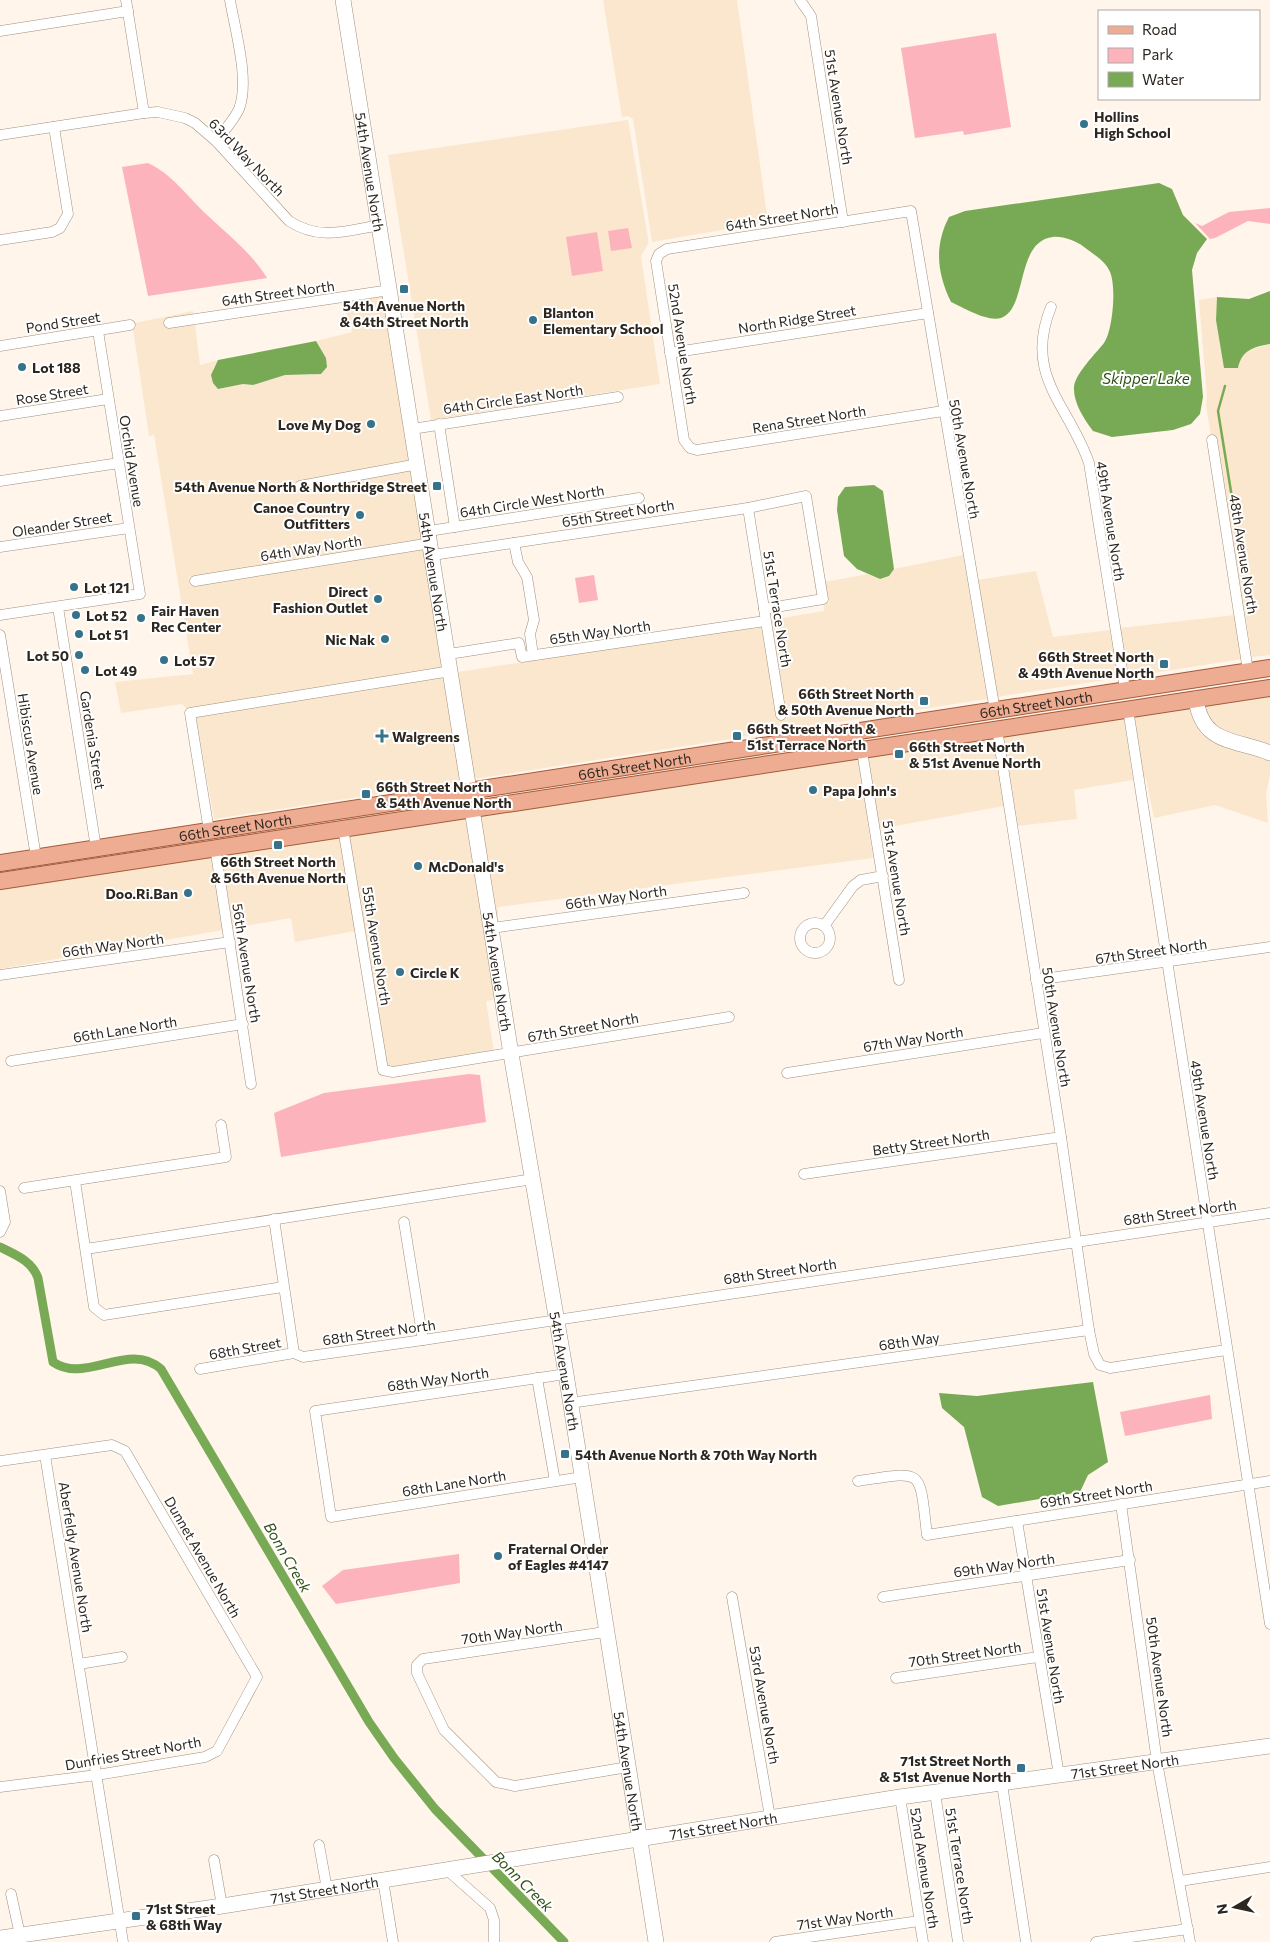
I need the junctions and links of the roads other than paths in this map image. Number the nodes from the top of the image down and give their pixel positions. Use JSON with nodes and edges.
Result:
{"nodes":[{"id":1,"x":126,"y":0,"type":"edge"},
{"id":2,"x":230,"y":0,"type":"edge"},
{"id":3,"x":343,"y":0,"type":"edge"},
{"id":4,"x":800,"y":0,"type":"edge"},
{"id":5,"x":128,"y":11,"type":"junction"},
{"id":6,"x":0,"y":31,"type":"edge"},
{"id":7,"x":144,"y":113,"type":"junction"},
{"id":8,"x":54,"y":127,"type":"junction"},
{"id":9,"x":0,"y":135,"type":"edge"},
{"id":10,"x":216,"y":141,"type":"junction"},
{"id":11,"x":910,"y":211,"type":"joint"},
{"id":12,"x":843,"y":222,"type":"junction"},
{"id":13,"x":380,"y":225,"type":"junction"},
{"id":14,"x":0,"y":240,"type":"edge"},
{"id":15,"x":659,"y":254,"type":"joint"},
{"id":16,"x":390,"y":290,"type":"junction"},
{"id":17,"x":1051,"y":307,"type":"dead end"},
{"id":18,"x":928,"y":313,"type":"junction"},
{"id":19,"x":169,"y":323,"type":"dead end"},
{"id":20,"x":130,"y":325,"type":"dead end"},
{"id":21,"x":98,"y":332,"type":"junction"},
{"id":22,"x":0,"y":346,"type":"edge"},
{"id":23,"x":670,"y":353,"type":"junction"},
{"id":24,"x":618,"y":397,"type":"dead end"},
{"id":25,"x":108,"y":399,"type":"junction"},
{"id":26,"x":943,"y":412,"type":"junction"},
{"id":27,"x":0,"y":416,"type":"edge"},
{"id":28,"x":439,"y":424,"type":"junction"},
{"id":29,"x":412,"y":429,"type":"junction"},
{"id":30,"x":684,"y":440,"type":"joint"},
{"id":31,"x":1212,"y":440,"type":"dead end"},
{"id":32,"x":119,"y":463,"type":"junction"},
{"id":33,"x":418,"y":464,"type":"junction"},
{"id":34,"x":0,"y":481,"type":"edge"},
{"id":35,"x":300,"y":486,"type":"dead end"},
{"id":36,"x":639,"y":498,"type":"dead end"},
{"id":37,"x":748,"y":508,"type":"junction"},
{"id":38,"x":455,"y":527,"type":"junction"},
{"id":39,"x":129,"y":528,"type":"junction"},
{"id":40,"x":431,"y":543,"type":"junction"},
{"id":41,"x":514,"y":543,"type":"junction"},
{"id":42,"x":0,"y":547,"type":"edge"},
{"id":43,"x":195,"y":581,"type":"dead end"},
{"id":44,"x":58,"y":607,"type":"junction"},
{"id":45,"x":764,"y":609,"type":"junction"},
{"id":46,"x":0,"y":615,"type":"edge"},
{"id":47,"x":766,"y":621,"type":"junction"},
{"id":48,"x":0,"y":635,"type":"edge"},
{"id":49,"x":449,"y":654,"type":"junction"},
{"id":50,"x":533,"y":655,"type":"junction"},
{"id":51,"x":1270,"y":668,"type":"edge"},
{"id":52,"x":451,"y":671,"type":"junction"},
{"id":53,"x":1248,"y":671,"type":"junction"},
{"id":54,"x":1270,"y":688,"type":"edge"},
{"id":55,"x":1124,"y":690,"type":"junction"},
{"id":56,"x":1069,"y":699,"type":"junction"},
{"id":57,"x":1196,"y":699,"type":"junction"},
{"id":58,"x":1174,"y":702,"type":"junction"},
{"id":59,"x":1128,"y":710,"type":"junction"},
{"id":60,"x":995,"y":711,"type":"junction"},
{"id":61,"x":781,"y":715,"type":"dead end"},
{"id":62,"x":997,"y":729,"type":"junction"},
{"id":63,"x":845,"y":734,"type":"junction"},
{"id":64,"x":900,"y":745,"type":"junction"},
{"id":65,"x":732,"y":750,"type":"junction"},
{"id":66,"x":862,"y":751,"type":"junction"},
{"id":67,"x":1270,"y":753,"type":"edge"},
{"id":68,"x":664,"y":761,"type":"junction"},
{"id":69,"x":742,"y":769,"type":"junction"},
{"id":70,"x":684,"y":778,"type":"junction"},
{"id":71,"x":621,"y":787,"type":"junction"},
{"id":72,"x":470,"y":790,"type":"junction"},
{"id":73,"x":474,"y":809,"type":"junction"},
{"id":74,"x":303,"y":816,"type":"junction"},
{"id":75,"x":343,"y":828,"type":"junction"},
{"id":76,"x":209,"y":831,"type":"junction"},
{"id":77,"x":215,"y":847,"type":"junction"},
{"id":78,"x":96,"y":848,"type":"junction"},
{"id":79,"x":40,"y":856,"type":"junction"},
{"id":80,"x":117,"y":862,"type":"junction"},
{"id":81,"x":0,"y":863,"type":"edge"},
{"id":82,"x":0,"y":872,"type":"edge"},
{"id":83,"x":882,"y":876,"type":"junction"},
{"id":84,"x":0,"y":881,"type":"edge"},
{"id":85,"x":744,"y":893,"type":"dead end"},
{"id":86,"x":824,"y":926,"type":"dead end"},
{"id":87,"x":492,"y":928,"type":"junction"},
{"id":88,"x":230,"y":942,"type":"junction"},
{"id":89,"x":1270,"y":947,"type":"edge"},
{"id":90,"x":1166,"y":963,"type":"junction"},
{"id":91,"x":0,"y":975,"type":"edge"},
{"id":92,"x":899,"y":980,"type":"dead end"},
{"id":93,"x":1036,"y":980,"type":"junction"},
{"id":94,"x":730,"y":1017,"type":"dead end"},
{"id":95,"x":243,"y":1024,"type":"junction"},
{"id":96,"x":1043,"y":1033,"type":"junction"},
{"id":97,"x":511,"y":1054,"type":"junction"},
{"id":98,"x":11,"y":1061,"type":"dead end"},
{"id":99,"x":383,"y":1070,"type":"joint"},
{"id":100,"x":787,"y":1073,"type":"dead end"},
{"id":101,"x":251,"y":1084,"type":"dead end"},
{"id":102,"x":222,"y":1125,"type":"dead end"},
{"id":103,"x":1061,"y":1137,"type":"junction"},
{"id":104,"x":804,"y":1174,"type":"dead end"},
{"id":105,"x":533,"y":1179,"type":"junction"},
{"id":106,"x":75,"y":1180,"type":"junction"},
{"id":107,"x":24,"y":1188,"type":"dead end"},
{"id":108,"x":0,"y":1191,"type":"edge"},
{"id":109,"x":1270,"y":1213,"type":"edge"},
{"id":110,"x":274,"y":1219,"type":"junction"},
{"id":111,"x":404,"y":1222,"type":"dead end"},
{"id":112,"x":1207,"y":1222,"type":"junction"},
{"id":113,"x":0,"y":1231,"type":"edge"},
{"id":114,"x":1076,"y":1241,"type":"junction"},
{"id":115,"x":86,"y":1249,"type":"junction"},
{"id":116,"x":283,"y":1287,"type":"junction"},
{"id":117,"x":556,"y":1318,"type":"junction"},
{"id":118,"x":1089,"y":1330,"type":"junction"},
{"id":119,"x":422,"y":1340,"type":"junction"},
{"id":120,"x":1226,"y":1350,"type":"junction"},
{"id":121,"x":294,"y":1353,"type":"junction"},
{"id":122,"x":200,"y":1369,"type":"dead end"},
{"id":123,"x":566,"y":1374,"type":"junction"},
{"id":124,"x":537,"y":1378,"type":"junction"},
{"id":125,"x":570,"y":1403,"type":"junction"},
{"id":126,"x":45,"y":1454,"type":"junction"},
{"id":127,"x":0,"y":1461,"type":"edge"},
{"id":128,"x":582,"y":1477,"type":"junction"},
{"id":129,"x":555,"y":1480,"type":"junction"},
{"id":130,"x":858,"y":1481,"type":"dead end"},
{"id":131,"x":1270,"y":1481,"type":"edge"},
{"id":132,"x":1248,"y":1485,"type":"junction"},
{"id":133,"x":1121,"y":1504,"type":"junction"},
{"id":134,"x":331,"y":1517,"type":"joint"},
{"id":135,"x":1017,"y":1520,"type":"junction"},
{"id":136,"x":1130,"y":1560,"type":"junction"},
{"id":137,"x":1026,"y":1576,"type":"junction"},
{"id":138,"x":732,"y":1597,"type":"dead end"},
{"id":139,"x":883,"y":1597,"type":"dead end"},
{"id":140,"x":1270,"y":1624,"type":"edge"},
{"id":141,"x":605,"y":1632,"type":"junction"},
{"id":142,"x":122,"y":1657,"type":"dead end"},
{"id":143,"x":1038,"y":1657,"type":"junction"},
{"id":144,"x":79,"y":1664,"type":"junction"},
{"id":145,"x":257,"y":1676,"type":"joint"},
{"id":146,"x":896,"y":1678,"type":"dead end"},
{"id":147,"x":1270,"y":1746,"type":"edge"},
{"id":148,"x":1157,"y":1762,"type":"junction"},
{"id":149,"x":628,"y":1767,"type":"junction"},
{"id":150,"x":96,"y":1775,"type":"junction"},
{"id":151,"x":1059,"y":1775,"type":"junction"},
{"id":152,"x":1002,"y":1784,"type":"junction"},
{"id":153,"x":0,"y":1787,"type":"edge"},
{"id":154,"x":936,"y":1793,"type":"junction"},
{"id":155,"x":900,"y":1797,"type":"junction"},
{"id":156,"x":770,"y":1818,"type":"junction"},
{"id":157,"x":640,"y":1838,"type":"junction"},
{"id":158,"x":319,"y":1845,"type":"dead end"},
{"id":159,"x":214,"y":1860,"type":"dead end"},
{"id":160,"x":1270,"y":1867,"type":"edge"},
{"id":161,"x":447,"y":1870,"type":"junction"},
{"id":162,"x":383,"y":1880,"type":"junction"},
{"id":163,"x":1180,"y":1881,"type":"junction"},
{"id":164,"x":327,"y":1889,"type":"junction"},
{"id":165,"x":12,"y":1894,"type":"dead end"},
{"id":166,"x":222,"y":1906,"type":"junction"},
{"id":167,"x":120,"y":1920,"type":"junction"},
{"id":168,"x":919,"y":1921,"type":"junction"},
{"id":169,"x":1188,"y":1928,"type":"junction"},
{"id":170,"x":20,"y":1935,"type":"junction"},
{"id":171,"x":0,"y":1938,"type":"edge"},
{"id":172,"x":123,"y":1942,"type":"edge"},
{"id":173,"x":393,"y":1942,"type":"edge"},
{"id":174,"x":494,"y":1942,"type":"edge"},
{"id":175,"x":656,"y":1942,"type":"edge"},
{"id":176,"x":775,"y":1942,"type":"edge"},
{"id":177,"x":922,"y":1942,"type":"edge"},
{"id":178,"x":958,"y":1942,"type":"edge"},
{"id":179,"x":1026,"y":1942,"type":"edge"},
{"id":180,"x":1096,"y":1942,"type":"edge"},
{"id":181,"x":1190,"y":1942,"type":"edge"}],
"edges":[{"from":1,"to":5,"type":"street"},
{"from":2,"to":10,"type":"street"},
{"from":3,"to":13,"type":"main road","name":"54th Avenue North"},
{"from":4,"to":12,"type":"street","name":"51st Avenue North"},
{"from":5,"to":6,"type":"street"},
{"from":5,"to":7,"type":"street"},
{"from":7,"to":8,"type":"street","name":"63rd Way North"},
{"from":7,"to":10,"type":"street","name":"63rd Way North"},
{"from":8,"to":9,"type":"street","name":"63rd Way North"},
{"from":8,"to":14,"type":"street"},
{"from":10,"to":13,"type":"street","name":"63rd Way North"},
{"from":11,"to":12,"type":"street","name":"64th Street North"},
{"from":11,"to":18,"type":"street","name":"50th Avenue North"},
{"from":12,"to":15,"type":"street","name":"64th Street North"},
{"from":13,"to":16,"type":"main road","name":"54th Avenue North"},
{"from":15,"to":23,"type":"street","name":"52nd Avenue North"},
{"from":16,"to":19,"type":"street","name":"64th Street North"},
{"from":16,"to":29,"type":"main road","name":"54th Avenue North"},
{"from":17,"to":55,"type":"street","name":"49th Avenue North"},
{"from":18,"to":23,"type":"street","name":"North Ridge Street"},
{"from":18,"to":26,"type":"street","name":"50th Avenue North"},
{"from":20,"to":21,"type":"street","name":"Pond Street"},
{"from":21,"to":22,"type":"street","name":"Pond Street"},
{"from":21,"to":25,"type":"street","name":"Orchid Avenue"},
{"from":23,"to":30,"type":"street","name":"52nd Avenue North"},
{"from":24,"to":28,"type":"street","name":"64th Circle East North"},
{"from":25,"to":27,"type":"street","name":"Rose Street"},
{"from":25,"to":32,"type":"street","name":"Orchid Avenue"},
{"from":26,"to":30,"type":"street","name":"Rena Street North"},
{"from":26,"to":60,"type":"street","name":"50th Avenue North"},
{"from":28,"to":29,"type":"street","name":"64th Circle East North"},
{"from":28,"to":38,"type":"street","name":"54th Avenue North"},
{"from":29,"to":33,"type":"main road","name":"54th Avenue North"},
{"from":31,"to":53,"type":"street","name":"48th Avenue North"},
{"from":32,"to":34,"type":"street"},
{"from":32,"to":39,"type":"street","name":"Orchid Avenue"},
{"from":33,"to":35,"type":"street"},
{"from":33,"to":40,"type":"main road","name":"54th Avenue North"},
{"from":36,"to":38,"type":"street","name":"64th Circle West North"},
{"from":37,"to":41,"type":"street","name":"65th Street North"},
{"from":37,"to":45,"type":"street","name":"51st Terrace North"},
{"from":37,"to":45,"type":"street","name":"65th Street North"},
{"from":38,"to":40,"type":"street","name":"64th Circle West North"},
{"from":39,"to":42,"type":"street","name":"Oleander Street"},
{"from":39,"to":44,"type":"street","name":"Orchid Avenue"},
{"from":40,"to":41,"type":"street","name":"65th Street North"},
{"from":40,"to":43,"type":"street","name":"64th Way North"},
{"from":40,"to":49,"type":"main road","name":"54th Avenue North"},
{"from":41,"to":50,"type":"street"},
{"from":44,"to":46,"type":"street"},
{"from":44,"to":78,"type":"street","name":"Gardenia Street"},
{"from":45,"to":47,"type":"street","name":"51st Terrace North"},
{"from":47,"to":50,"type":"street","name":"65th Way North"},
{"from":47,"to":61,"type":"street","name":"51st Terrace North"},
{"from":48,"to":79,"type":"street","name":"Hibiscus Avenue"},
{"from":49,"to":50,"type":"street","name":"65th Way North"},
{"from":49,"to":52,"type":"main road","name":"54th Avenue North"},
{"from":51,"to":53,"type":"main road","name":"66th Street North"},
{"from":52,"to":72,"type":"main road","name":"54th Avenue North"},
{"from":52,"to":76,"type":"street"},
{"from":53,"to":55,"type":"main road","name":"66th Street North"},
{"from":53,"to":58,"type":"main road"},
{"from":54,"to":57,"type":"main road","name":"66th Street North"},
{"from":55,"to":56,"type":"main road","name":"66th Street North"},
{"from":56,"to":60,"type":"main road","name":"66th Street North"},
{"from":56,"to":62,"type":"main road"},
{"from":57,"to":58,"type":"main road","name":"66th Street North"},
{"from":57,"to":67,"type":"main road"},
{"from":58,"to":59,"type":"main road","name":"66th Street North"},
{"from":59,"to":62,"type":"main road","name":"66th Street North"},
{"from":59,"to":90,"type":"street","name":"49th Avenue North"},
{"from":60,"to":63,"type":"main road","name":"66th Street North"},
{"from":60,"to":64,"type":"main road"},
{"from":62,"to":64,"type":"main road","name":"66th Street North"},
{"from":62,"to":93,"type":"street","name":"50th Avenue North"},
{"from":63,"to":65,"type":"main road","name":"66th Street North"},
{"from":63,"to":69,"type":"main road"},
{"from":64,"to":66,"type":"main road","name":"66th Street North"},
{"from":65,"to":68,"type":"main road","name":"66th Street North"},
{"from":65,"to":70,"type":"main road"},
{"from":66,"to":69,"type":"main road","name":"66th Street North"},
{"from":66,"to":83,"type":"street","name":"51st Avenue North"},
{"from":68,"to":71,"type":"main road"},
{"from":68,"to":72,"type":"main road","name":"66th Street North"},
{"from":69,"to":70,"type":"main road","name":"66th Street North"},
{"from":70,"to":71,"type":"main road","name":"66th Street North"},
{"from":71,"to":73,"type":"main road","name":"66th Street North"},
{"from":72,"to":73,"type":"main road","name":"54th Avenue North"},
{"from":72,"to":74,"type":"main road","name":"66th Street North"},
{"from":73,"to":75,"type":"main road","name":"66th Street North"},
{"from":73,"to":87,"type":"main road","name":"54th Avenue North"},
{"from":74,"to":76,"type":"main road","name":"66th Street North"},
{"from":74,"to":77,"type":"main road"},
{"from":75,"to":77,"type":"main road","name":"66th Street North"},
{"from":75,"to":99,"type":"street","name":"55th Avenue North"},
{"from":76,"to":78,"type":"main road","name":"66th Street North"},
{"from":76,"to":80,"type":"main road"},
{"from":77,"to":80,"type":"main road","name":"66th Street North"},
{"from":77,"to":88,"type":"street","name":"56th Avenue North"},
{"from":78,"to":79,"type":"main road","name":"66th Street North"},
{"from":79,"to":81,"type":"main road","name":"66th Street North"},
{"from":79,"to":82,"type":"main road"},
{"from":80,"to":84,"type":"main road","name":"66th Street North"},
{"from":83,"to":86,"type":"street"},
{"from":83,"to":92,"type":"street","name":"51st Avenue North"},
{"from":85,"to":87,"type":"street","name":"66th Way North"},
{"from":87,"to":97,"type":"main road","name":"54th Avenue North"},
{"from":88,"to":91,"type":"street","name":"66th Way North"},
{"from":88,"to":95,"type":"street","name":"56th Avenue North"},
{"from":89,"to":90,"type":"street","name":"67th Street North"},
{"from":90,"to":93,"type":"street","name":"67th Street North"},
{"from":90,"to":112,"type":"street","name":"49th Avenue North"},
{"from":93,"to":96,"type":"street","name":"50th Avenue North"},
{"from":94,"to":97,"type":"street","name":"67th Street North"},
{"from":95,"to":98,"type":"street","name":"66th Lane North"},
{"from":95,"to":101,"type":"street","name":"56th Avenue North"},
{"from":96,"to":100,"type":"street","name":"67th Way North"},
{"from":96,"to":103,"type":"street","name":"50th Avenue North"},
{"from":97,"to":99,"type":"street","name":"67th Street North"},
{"from":97,"to":105,"type":"main road","name":"54th Avenue North"},
{"from":102,"to":106,"type":"street"},
{"from":103,"to":104,"type":"street","name":"Betty Street North"},
{"from":103,"to":114,"type":"street","name":"50th Avenue North"},
{"from":105,"to":110,"type":"street"},
{"from":105,"to":117,"type":"main road","name":"54th Avenue North"},
{"from":106,"to":107,"type":"street"},
{"from":106,"to":115,"type":"street"},
{"from":108,"to":113,"type":"street"},
{"from":109,"to":112,"type":"street","name":"68th Street North"},
{"from":110,"to":115,"type":"street"},
{"from":110,"to":116,"type":"street"},
{"from":111,"to":119,"type":"street"},
{"from":112,"to":114,"type":"street","name":"68th Street North"},
{"from":112,"to":120,"type":"street","name":"49th Avenue North"},
{"from":114,"to":117,"type":"street","name":"68th Street North"},
{"from":114,"to":118,"type":"street","name":"50th Avenue North"},
{"from":115,"to":116,"type":"street"},
{"from":116,"to":121,"type":"street"},
{"from":117,"to":119,"type":"street","name":"68th Street North"},
{"from":117,"to":123,"type":"main road","name":"54th Avenue North"},
{"from":118,"to":120,"type":"street"},
{"from":118,"to":125,"type":"street","name":"68th Way"},
{"from":119,"to":121,"type":"street","name":"68th Street North"},
{"from":120,"to":132,"type":"street","name":"49th Avenue North"},
{"from":121,"to":122,"type":"street","name":"68th Street"},
{"from":123,"to":124,"type":"street","name":"68th Way North"},
{"from":123,"to":125,"type":"main road","name":"54th Avenue North"},
{"from":124,"to":129,"type":"street"},
{"from":124,"to":134,"type":"street","name":"68th Way North"},
{"from":125,"to":128,"type":"main road","name":"54th Avenue North"},
{"from":126,"to":127,"type":"street"},
{"from":126,"to":144,"type":"street","name":"Aberfeldy Avenue North"},
{"from":126,"to":145,"type":"street","name":"Dunnet Avenue North"},
{"from":128,"to":129,"type":"street","name":"68th Lane North"},
{"from":128,"to":141,"type":"main road","name":"54th Avenue North"},
{"from":129,"to":134,"type":"street","name":"68th Lane North"},
{"from":130,"to":135,"type":"street","name":"69th Street North"},
{"from":131,"to":132,"type":"street","name":"69th Street North"},
{"from":132,"to":133,"type":"street","name":"69th Street North"},
{"from":132,"to":140,"type":"street","name":"49th Avenue North"},
{"from":133,"to":135,"type":"street","name":"69th Street North"},
{"from":133,"to":136,"type":"street","name":"50th Avenue North"},
{"from":135,"to":137,"type":"street","name":"51st Avenue North"},
{"from":136,"to":137,"type":"street","name":"69th Way North"},
{"from":136,"to":148,"type":"street","name":"50th Avenue North"},
{"from":137,"to":139,"type":"street","name":"69th Way North"},
{"from":137,"to":143,"type":"street","name":"51st Avenue North"},
{"from":138,"to":156,"type":"street","name":"53rd Avenue North"},
{"from":141,"to":149,"type":"main road","name":"54th Avenue North"},
{"from":141,"to":149,"type":"street","name":"70th Way North"},
{"from":142,"to":144,"type":"street"},
{"from":143,"to":146,"type":"street","name":"70th Street North"},
{"from":143,"to":151,"type":"street","name":"51st Avenue North"},
{"from":144,"to":150,"type":"street","name":"Aberfeldy Avenue North"},
{"from":145,"to":150,"type":"street","name":"Dunfries Street North"},
{"from":147,"to":148,"type":"main road","name":"71st Street North"},
{"from":148,"to":151,"type":"main road","name":"71st Street North"},
{"from":148,"to":163,"type":"street","name":"50th Avenue North"},
{"from":149,"to":157,"type":"main road","name":"54th Avenue North"},
{"from":150,"to":153,"type":"street","name":"Dunfries Street North"},
{"from":150,"to":167,"type":"street","name":"Aberfeldy Avenue North"},
{"from":151,"to":152,"type":"main road","name":"71st Street North"},
{"from":152,"to":154,"type":"main road","name":"71st Street North"},
{"from":152,"to":179,"type":"street"},
{"from":154,"to":155,"type":"main road","name":"71st Street North"},
{"from":154,"to":178,"type":"street","name":"51st Terrace North"},
{"from":155,"to":156,"type":"main road","name":"71st Street North"},
{"from":155,"to":168,"type":"street","name":"52nd Avenue North"},
{"from":156,"to":157,"type":"main road","name":"71st Street North"},
{"from":157,"to":161,"type":"main road","name":"71st Street North"},
{"from":157,"to":175,"type":"main road","name":"54th Avenue North"},
{"from":158,"to":164,"type":"street"},
{"from":159,"to":166,"type":"street"},
{"from":160,"to":163,"type":"street"},
{"from":161,"to":162,"type":"main road","name":"71st Street North"},
{"from":161,"to":174,"type":"street"},
{"from":162,"to":164,"type":"main road","name":"71st Street North"},
{"from":162,"to":173,"type":"street"},
{"from":163,"to":169,"type":"street","name":"50th Avenue North"},
{"from":164,"to":166,"type":"main road","name":"71st Street North"},
{"from":165,"to":170,"type":"street"},
{"from":166,"to":167,"type":"main road","name":"71st Street North"},
{"from":167,"to":170,"type":"main road","name":"71st Street North"},
{"from":167,"to":172,"type":"street"},
{"from":168,"to":176,"type":"street","name":"71st Way North"},
{"from":168,"to":177,"type":"street","name":"52nd Avenue North"},
{"from":169,"to":180,"type":"street"},
{"from":169,"to":181,"type":"street","name":"50th Avenue North"},
{"from":170,"to":171,"type":"main road","name":"71st Street North"}]}
